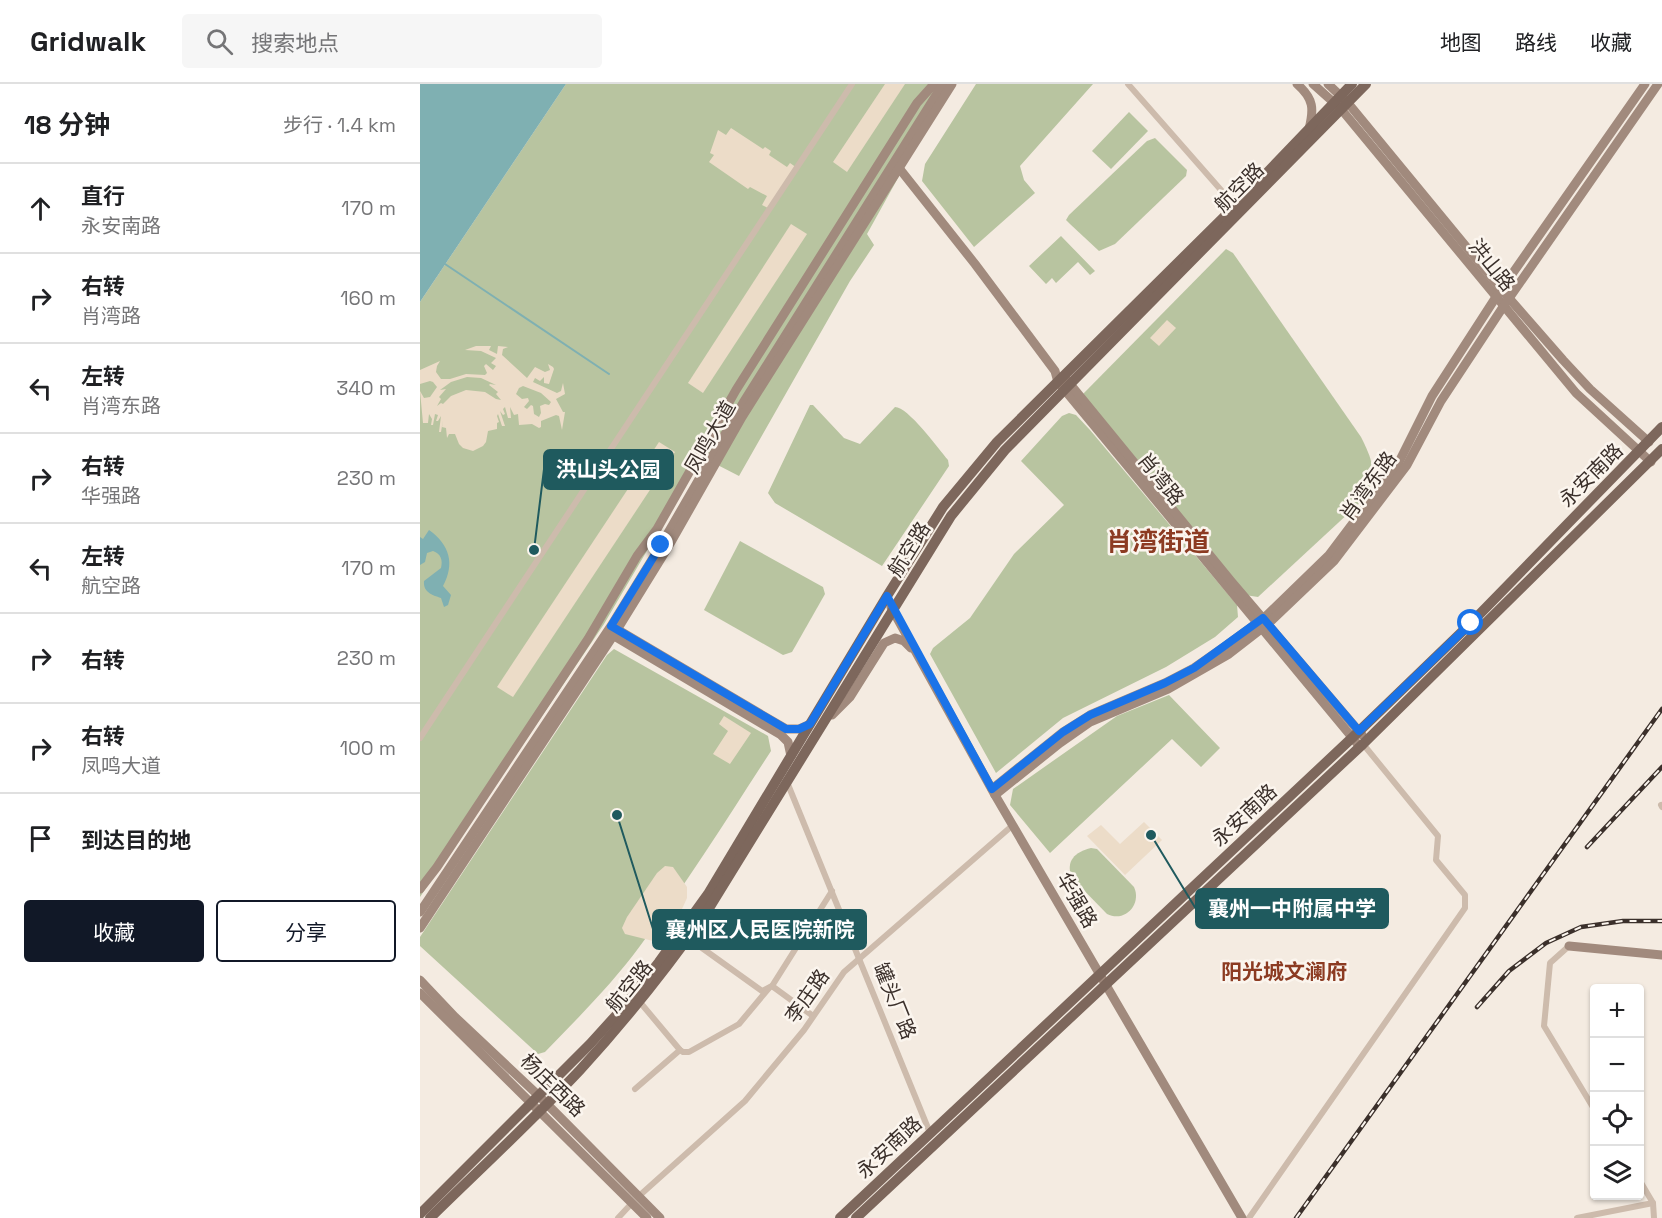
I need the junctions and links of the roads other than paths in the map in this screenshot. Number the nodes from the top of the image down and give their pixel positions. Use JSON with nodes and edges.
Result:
{"nodes":[{"id":1,"x":852,"y":84,"type":"edge"},
{"id":2,"x":934,"y":84,"type":"edge"},
{"id":3,"x":943,"y":84,"type":"edge"},
{"id":4,"x":952,"y":84,"type":"edge"},
{"id":5,"x":1128,"y":84,"type":"edge"},
{"id":6,"x":1297,"y":84,"type":"edge"},
{"id":7,"x":1313,"y":84,"type":"edge"},
{"id":8,"x":1328,"y":84,"type":"edge"},
{"id":9,"x":1352,"y":84,"type":"edge"},
{"id":10,"x":1366,"y":84,"type":"edge"},
{"id":11,"x":1645,"y":84,"type":"edge"},
{"id":12,"x":1658,"y":84,"type":"edge"},
{"id":13,"x":1341,"y":102,"type":"junction"},
{"id":14,"x":1309,"y":129,"type":"junction"},
{"id":15,"x":896,"y":164,"type":"junction"},
{"id":16,"x":1235,"y":206,"type":"junction"},
{"id":17,"x":1498,"y":293,"type":"junction"},
{"id":18,"x":1509,"y":297,"type":"junction"},
{"id":19,"x":1503,"y":307,"type":"junction"},
{"id":20,"x":1062,"y":380,"type":"junction"},
{"id":21,"x":1662,"y":427,"type":"edge"},
{"id":22,"x":1649,"y":442,"type":"junction"},
{"id":23,"x":1662,"y":450,"type":"edge"},
{"id":24,"x":1639,"y":452,"type":"junction"},
{"id":25,"x":1651,"y":462,"type":"junction"},
{"id":26,"x":887,"y":596,"type":"junction"},
{"id":27,"x":893,"y":610,"type":"junction"},
{"id":28,"x":1263,"y":624,"type":"junction"},
{"id":29,"x":612,"y":631,"type":"junction"},
{"id":30,"x":920,"y":657,"type":"junction"},
{"id":31,"x":816,"y":724,"type":"junction"},
{"id":32,"x":1356,"y":734,"type":"junction"},
{"id":33,"x":420,"y":738,"type":"edge"},
{"id":34,"x":1363,"y":744,"type":"junction"},
{"id":35,"x":791,"y":756,"type":"junction"},
{"id":36,"x":787,"y":781,"type":"junction"},
{"id":37,"x":993,"y":792,"type":"junction"},
{"id":38,"x":1013,"y":825,"type":"junction"},
{"id":39,"x":420,"y":890,"type":"edge"},
{"id":40,"x":832,"y":891,"type":"junction"},
{"id":41,"x":420,"y":912,"type":"edge"},
{"id":42,"x":420,"y":928,"type":"edge"},
{"id":43,"x":688,"y":938,"type":"junction"},
{"id":44,"x":1569,"y":946,"type":"joint"},
{"id":45,"x":1662,"y":955,"type":"edge"},
{"id":46,"x":860,"y":958,"type":"junction"},
{"id":47,"x":1100,"y":975,"type":"junction"},
{"id":48,"x":420,"y":980,"type":"edge"},
{"id":49,"x":1106,"y":986,"type":"junction"},
{"id":50,"x":770,"y":987,"type":"junction"},
{"id":51,"x":420,"y":993,"type":"edge"},
{"id":52,"x":639,"y":1001,"type":"junction"},
{"id":53,"x":813,"y":1016,"type":"junction"},
{"id":54,"x":680,"y":1050,"type":"junction"},
{"id":55,"x":635,"y":1089,"type":"dead end"},
{"id":56,"x":1590,"y":1101,"type":"edge"},
{"id":57,"x":539,"y":1103,"type":"junction"},
{"id":58,"x":930,"y":1133,"type":"junction"},
{"id":59,"x":1644,"y":1188,"type":"edge"},
{"id":60,"x":635,"y":1199,"type":"junction"},
{"id":61,"x":1653,"y":1203,"type":"junction"},
{"id":62,"x":420,"y":1214,"type":"edge"},
{"id":63,"x":430,"y":1218,"type":"edge"},
{"id":64,"x":618,"y":1218,"type":"edge"},
{"id":65,"x":647,"y":1218,"type":"edge"},
{"id":66,"x":660,"y":1218,"type":"edge"},
{"id":67,"x":840,"y":1218,"type":"edge"},
{"id":68,"x":856,"y":1218,"type":"edge"},
{"id":69,"x":1242,"y":1218,"type":"edge"},
{"id":70,"x":1249,"y":1218,"type":"edge"},
{"id":71,"x":1577,"y":1218,"type":"edge"},
{"id":72,"x":1654,"y":1218,"type":"edge"}],
"edges":[{"from":1,"to":33,"type":"street"},
{"from":2,"to":39,"type":"street"},
{"from":3,"to":15,"type":"street","name":"凤鸣大道"},
{"from":4,"to":15,"type":"street","name":"凤鸣大道"},
{"from":5,"to":16,"type":"street"},
{"from":6,"to":14,"type":"street"},
{"from":7,"to":13,"type":"street","name":"洪山路"},
{"from":8,"to":13,"type":"street","name":"洪山路"},
{"from":9,"to":13,"type":"main road","name":"航空路"},
{"from":10,"to":13,"type":"main road","name":"航空路"},
{"from":11,"to":17,"type":"street","name":"肖湾东路"},
{"from":12,"to":18,"type":"street","name":"肖湾东路"},
{"from":13,"to":14,"type":"main road","name":"航空路"},
{"from":13,"to":17,"type":"street","name":"洪山路"},
{"from":13,"to":20,"type":"main road","name":"航空路"},
{"from":14,"to":16,"type":"main road","name":"航空路"},
{"from":15,"to":20,"type":"street","name":"肖湾路"},
{"from":15,"to":29,"type":"street","name":"凤鸣大道"},
{"from":16,"to":20,"type":"main road","name":"航空路"},
{"from":17,"to":18,"type":"street","name":"洪山路"},
{"from":17,"to":19,"type":"street","name":"洪山路"},
{"from":17,"to":28,"type":"street","name":"肖湾东路"},
{"from":18,"to":19,"type":"street","name":"肖湾东路"},
{"from":18,"to":22,"type":"street","name":"洪山路"},
{"from":19,"to":24,"type":"street","name":"洪山路"},
{"from":19,"to":28,"type":"street","name":"肖湾东路"},
{"from":20,"to":26,"type":"main road","name":"航空路"},
{"from":20,"to":27,"type":"main road","name":"航空路"},
{"from":20,"to":28,"type":"street","name":"肖湾路"},
{"from":21,"to":22,"type":"main road","name":"永安南路"},
{"from":22,"to":24,"type":"main road","name":"永安南路"},
{"from":23,"to":25,"type":"main road","name":"永安南路"},
{"from":24,"to":25,"type":"street","name":"洪山路"},
{"from":24,"to":32,"type":"main road","name":"永安南路"},
{"from":25,"to":34,"type":"main road","name":"永安南路"},
{"from":26,"to":27,"type":"street","name":"华强路"},
{"from":26,"to":31,"type":"main road","name":"航空路"},
{"from":27,"to":30,"type":"street","name":"华强路"},
{"from":27,"to":31,"type":"main road","name":"航空路"},
{"from":28,"to":32,"type":"street","name":"肖湾路"},
{"from":28,"to":37,"type":"street","name":"肖湾东路"},
{"from":29,"to":31,"type":"street"},
{"from":29,"to":35,"type":"street"},
{"from":29,"to":41,"type":"street","name":"凤鸣大道"},
{"from":29,"to":42,"type":"street","name":"凤鸣大道"},
{"from":30,"to":31,"type":"street"},
{"from":30,"to":37,"type":"street","name":"华强路"},
{"from":31,"to":35,"type":"main road","name":"航空路"},
{"from":31,"to":36,"type":"main road","name":"航空路"},
{"from":32,"to":34,"type":"street","name":"肖湾路"},
{"from":32,"to":47,"type":"main road","name":"永安南路"},
{"from":34,"to":49,"type":"main road","name":"永安南路"},
{"from":34,"to":70,"type":"street"},
{"from":35,"to":57,"type":"main road","name":"航空路"},
{"from":36,"to":40,"type":"street","name":"罐头厂路"},
{"from":36,"to":43,"type":"main road","name":"航空路"},
{"from":37,"to":38,"type":"street","name":"华强路"},
{"from":38,"to":46,"type":"street","name":"李庄路"},
{"from":38,"to":47,"type":"street","name":"华强路"},
{"from":40,"to":46,"type":"street","name":"罐头厂路"},
{"from":40,"to":50,"type":"street"},
{"from":43,"to":50,"type":"street"},
{"from":43,"to":52,"type":"main road","name":"航空路"},
{"from":44,"to":45,"type":"street"},
{"from":44,"to":56,"type":"street"},
{"from":46,"to":53,"type":"street","name":"李庄路"},
{"from":46,"to":58,"type":"street","name":"罐头厂路"},
{"from":47,"to":49,"type":"street","name":"华强路"},
{"from":47,"to":58,"type":"main road","name":"永安南路"},
{"from":48,"to":57,"type":"street","name":"杨庄西路"},
{"from":49,"to":68,"type":"main road","name":"永安南路"},
{"from":49,"to":69,"type":"street","name":"华强路"},
{"from":50,"to":53,"type":"street"},
{"from":50,"to":54,"type":"street"},
{"from":51,"to":57,"type":"street","name":"杨庄西路"},
{"from":52,"to":54,"type":"street"},
{"from":52,"to":57,"type":"main road","name":"航空路"},
{"from":53,"to":60,"type":"street","name":"李庄路"},
{"from":54,"to":55,"type":"street"},
{"from":57,"to":60,"type":"street","name":"杨庄西路"},
{"from":57,"to":62,"type":"main road","name":"航空路"},
{"from":57,"to":63,"type":"main road","name":"航空路"},
{"from":58,"to":67,"type":"main road","name":"永安南路"},
{"from":59,"to":61,"type":"street"},
{"from":60,"to":64,"type":"street","name":"李庄路"},
{"from":60,"to":65,"type":"street","name":"杨庄西路"},
{"from":60,"to":66,"type":"street","name":"杨庄西路"},
{"from":61,"to":71,"type":"street"},
{"from":61,"to":72,"type":"street"}]}
